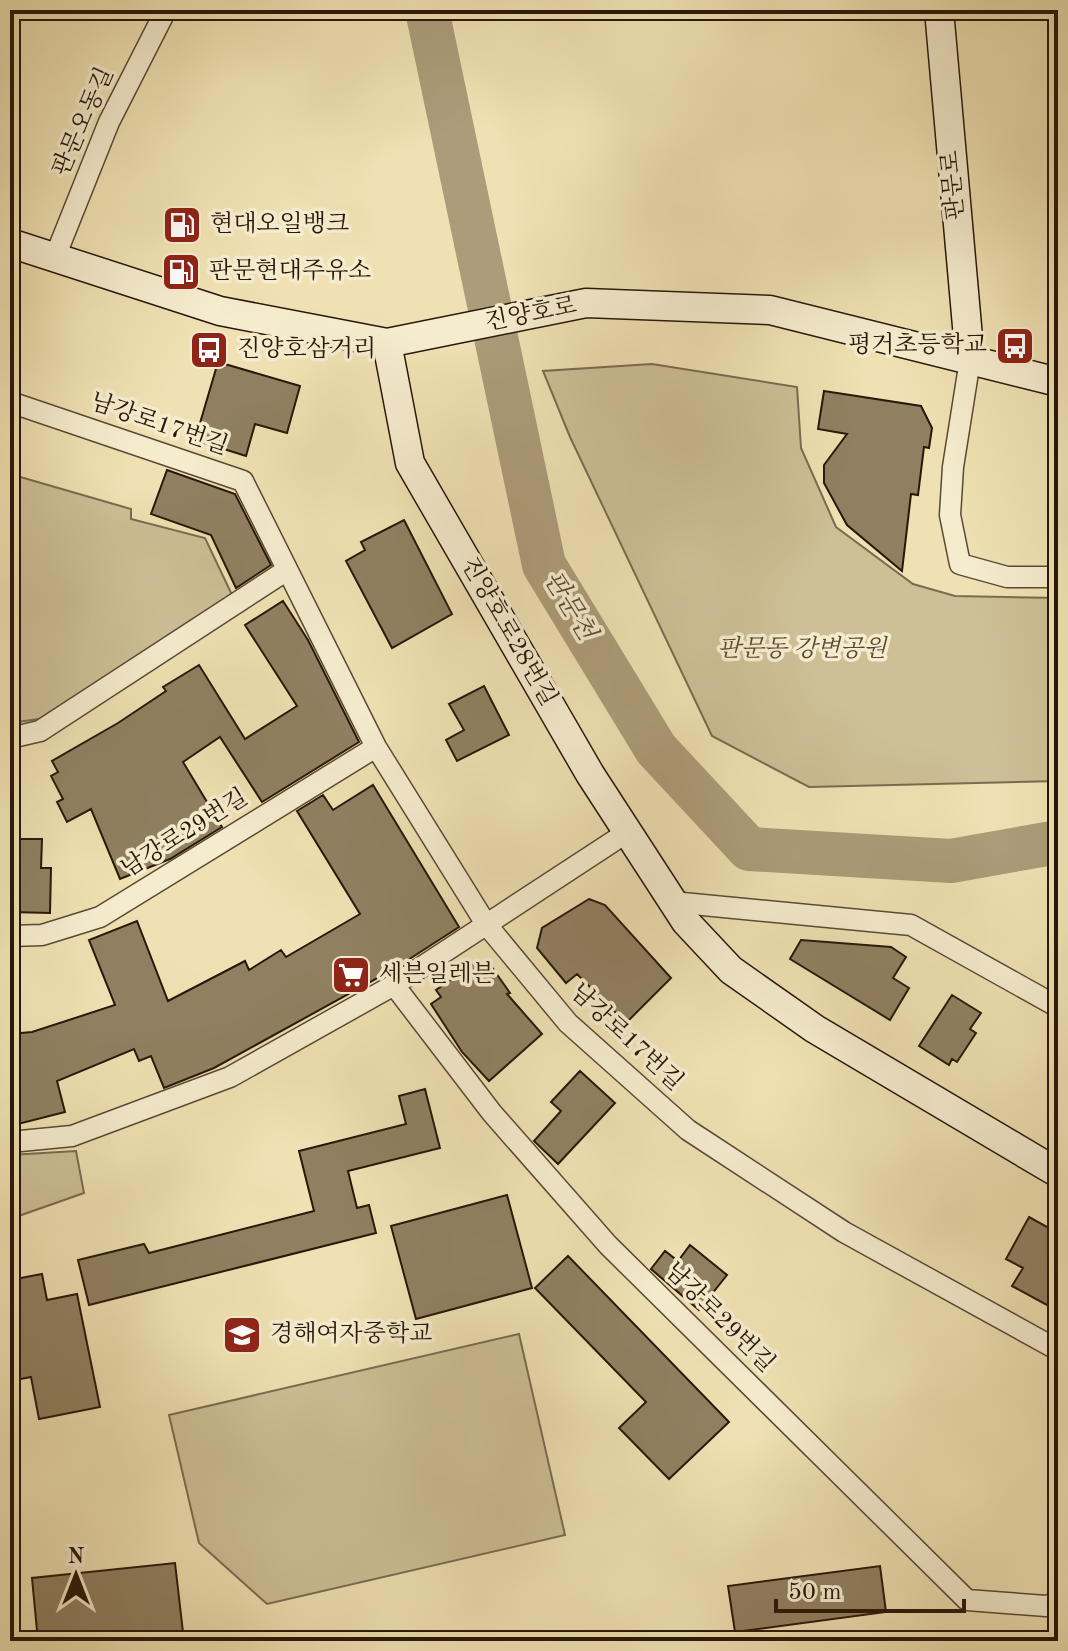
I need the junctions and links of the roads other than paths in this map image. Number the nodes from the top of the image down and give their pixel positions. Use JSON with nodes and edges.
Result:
{"nodes":[{"id":1,"x":166,"y":10,"type":"edge"},
{"id":2,"x":939,"y":10,"type":"edge"},
{"id":3,"x":10,"y":243,"type":"edge"},
{"id":4,"x":55,"y":257,"type":"junction"},
{"id":5,"x":387,"y":343,"type":"junction"},
{"id":6,"x":970,"y":360,"type":"junction"},
{"id":7,"x":1058,"y":382,"type":"edge"},
{"id":8,"x":10,"y":402,"type":"edge"},
{"id":9,"x":287,"y":570,"type":"junction"},
{"id":10,"x":1058,"y":577,"type":"edge"},
{"id":11,"x":10,"y":738,"type":"edge"},
{"id":12,"x":376,"y":747,"type":"junction"},
{"id":13,"x":626,"y":833,"type":"junction"},
{"id":14,"x":672,"y":902,"type":"junction"},
{"id":15,"x":486,"y":924,"type":"junction"},
{"id":16,"x":10,"y":936,"type":"edge"},
{"id":17,"x":394,"y":985,"type":"junction"},
{"id":18,"x":1058,"y":1007,"type":"edge"},
{"id":19,"x":10,"y":1142,"type":"edge"},
{"id":20,"x":1058,"y":1173,"type":"edge"},
{"id":21,"x":1058,"y":1350,"type":"edge"},
{"id":22,"x":1058,"y":1603,"type":"edge"}],
"edges":[{"from":1,"to":4,"type":"street","name":"판문오동길"},
{"from":2,"to":6,"type":"street","name":"판문로"},
{"from":3,"to":4,"type":"street","name":"진양호로"},
{"from":4,"to":5,"type":"street","name":"진양호로"},
{"from":5,"to":6,"type":"street","name":"진양호로"},
{"from":5,"to":13,"type":"street","name":"진양호로28번길"},
{"from":6,"to":7,"type":"street","name":"진양호로"},
{"from":6,"to":10,"type":"street"},
{"from":8,"to":9,"type":"street","name":"남강로17번길"},
{"from":9,"to":11,"type":"street"},
{"from":9,"to":12,"type":"street","name":"남강로17번길"},
{"from":12,"to":15,"type":"street","name":"남강로17번길"},
{"from":12,"to":16,"type":"street","name":"남강로29번길"},
{"from":13,"to":14,"type":"street","name":"진양호로28번길"},
{"from":13,"to":15,"type":"street"},
{"from":14,"to":18,"type":"street"},
{"from":14,"to":20,"type":"street","name":"진양호로28번길"},
{"from":15,"to":17,"type":"street"},
{"from":15,"to":21,"type":"street","name":"남강로17번길"},
{"from":17,"to":19,"type":"street"},
{"from":17,"to":22,"type":"street","name":"남강로29번길"}]}
